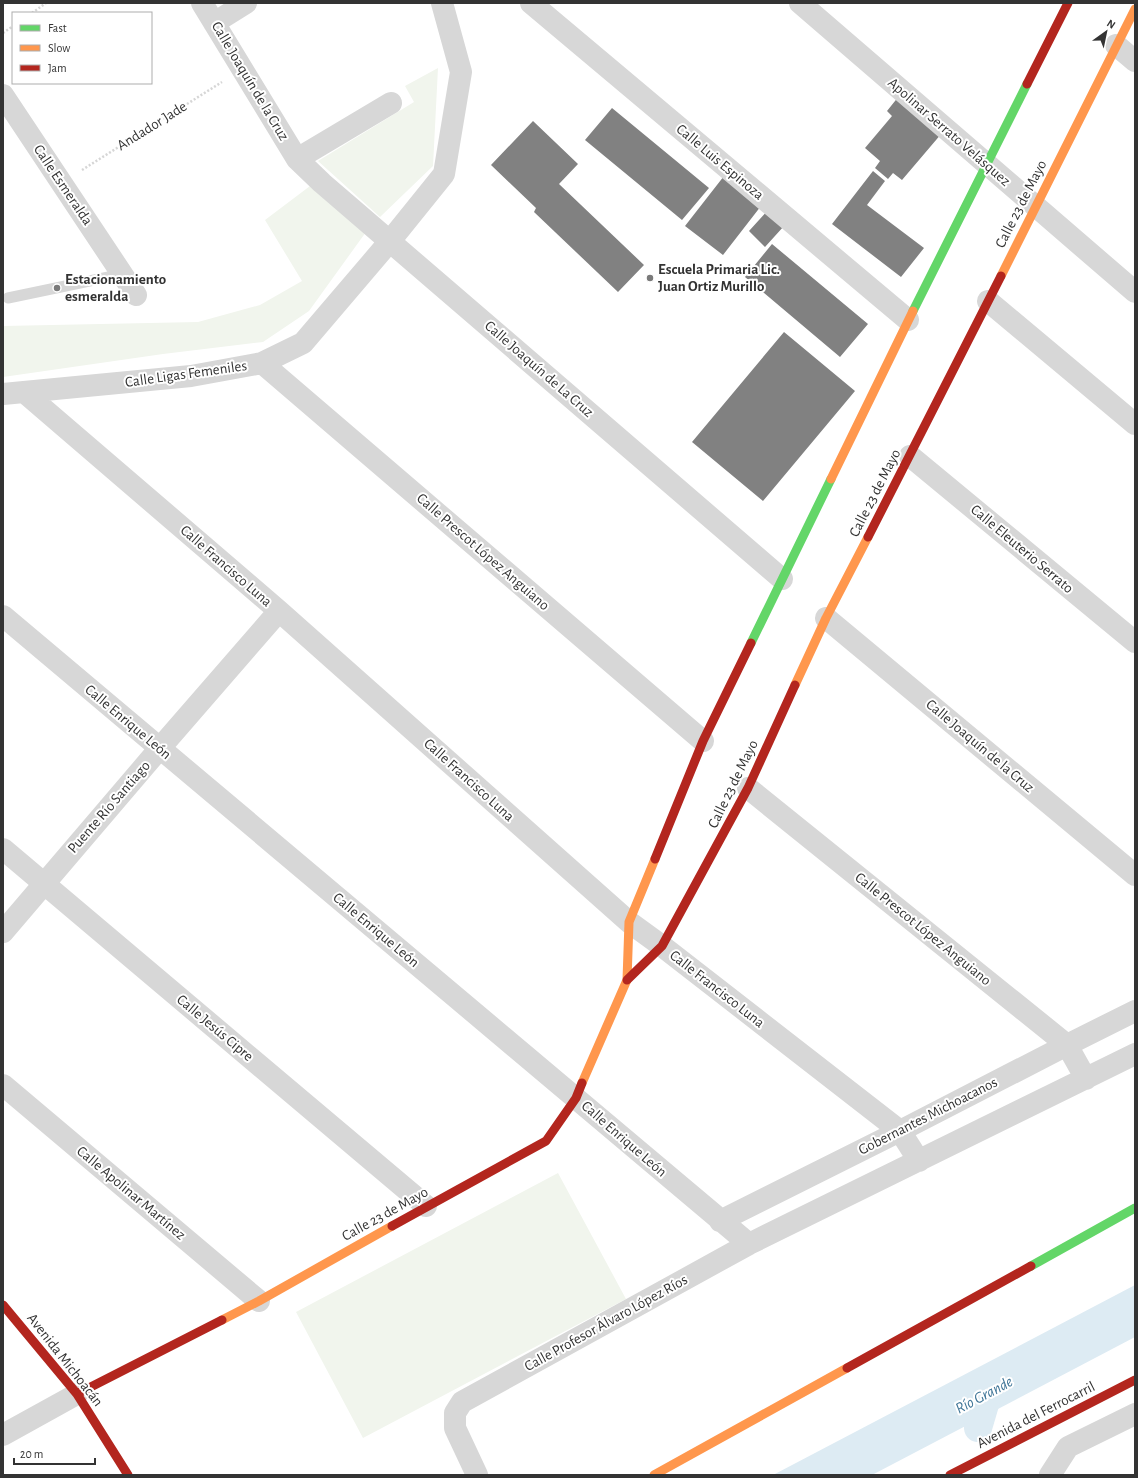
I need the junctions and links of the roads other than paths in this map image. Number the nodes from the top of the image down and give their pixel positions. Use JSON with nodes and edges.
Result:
{"nodes":[{"id":1,"x":202,"y":3,"type":"edge"},
{"id":2,"x":246,"y":3,"type":"edge"},
{"id":3,"x":442,"y":3,"type":"edge"},
{"id":4,"x":531,"y":3,"type":"edge"},
{"id":5,"x":800,"y":3,"type":"edge"},
{"id":6,"x":1068,"y":3,"type":"edge"},
{"id":7,"x":1135,"y":9,"type":"edge"},
{"id":8,"x":214,"y":23,"type":"junction"},
{"id":9,"x":1116,"y":45,"type":"junction"},
{"id":10,"x":1135,"y":61,"type":"edge"},
{"id":11,"x":3,"y":95,"type":"edge"},
{"id":12,"x":391,"y":102,"type":"dead end"},
{"id":13,"x":297,"y":159,"type":"junction"},
{"id":14,"x":988,"y":164,"type":"junction"},
{"id":15,"x":1035,"y":207,"type":"junction"},
{"id":16,"x":390,"y":242,"type":"junction"},
{"id":17,"x":123,"y":274,"type":"junction"},
{"id":18,"x":1135,"y":292,"type":"edge"},
{"id":19,"x":136,"y":295,"type":"dead end"},
{"id":20,"x":8,"y":298,"type":"dead end"},
{"id":21,"x":988,"y":301,"type":"junction"},
{"id":22,"x":908,"y":320,"type":"junction"},
{"id":23,"x":262,"y":363,"type":"junction"},
{"id":24,"x":13,"y":393,"type":"edge"},
{"id":25,"x":1135,"y":424,"type":"edge"},
{"id":26,"x":910,"y":456,"type":"junction"},
{"id":27,"x":782,"y":579,"type":"junction"},
{"id":28,"x":279,"y":611,"type":"junction"},
{"id":29,"x":3,"y":616,"type":"edge"},
{"id":30,"x":826,"y":618,"type":"junction"},
{"id":31,"x":1135,"y":642,"type":"edge"},
{"id":32,"x":703,"y":741,"type":"junction"},
{"id":33,"x":160,"y":748,"type":"junction"},
{"id":34,"x":748,"y":788,"type":"junction"},
{"id":35,"x":3,"y":849,"type":"edge"},
{"id":36,"x":1135,"y":875,"type":"edge"},
{"id":37,"x":44,"y":884,"type":"junction"},
{"id":38,"x":629,"y":922,"type":"junction"},
{"id":39,"x":3,"y":932,"type":"edge"},
{"id":40,"x":662,"y":946,"type":"junction"},
{"id":41,"x":627,"y":980,"type":"junction"},
{"id":42,"x":1134,"y":1011,"type":"edge"},
{"id":43,"x":1067,"y":1045,"type":"junction"},
{"id":44,"x":1135,"y":1054,"type":"edge"},
{"id":45,"x":1086,"y":1079,"type":"junction"},
{"id":46,"x":3,"y":1085,"type":"edge"},
{"id":47,"x":576,"y":1098,"type":"junction"},
{"id":48,"x":900,"y":1131,"type":"junction"},
{"id":49,"x":919,"y":1160,"type":"junction"},
{"id":50,"x":426,"y":1206,"type":"junction"},
{"id":51,"x":1135,"y":1208,"type":"edge"},
{"id":52,"x":720,"y":1221,"type":"junction"},
{"id":53,"x":749,"y":1244,"type":"junction"},
{"id":54,"x":259,"y":1301,"type":"junction"},
{"id":55,"x":3,"y":1305,"type":"edge"},
{"id":56,"x":1135,"y":1380,"type":"edge"},
{"id":57,"x":77,"y":1394,"type":"junction"},
{"id":58,"x":1135,"y":1414,"type":"edge"},
{"id":59,"x":3,"y":1435,"type":"edge"},
{"id":60,"x":128,"y":1475,"type":"edge"},
{"id":61,"x":477,"y":1475,"type":"edge"},
{"id":62,"x":654,"y":1475,"type":"edge"},
{"id":63,"x":950,"y":1475,"type":"edge"},
{"id":64,"x":1050,"y":1475,"type":"edge"}],
"edges":[{"from":1,"to":8,"type":"street","name":"Calle Joaquín de la Cruz"},
{"from":2,"to":8,"type":"street"},
{"from":3,"to":16,"type":"street","name":"Calle Ligas Femeniles"},
{"from":4,"to":22,"type":"street","name":"Calle Luis Espinoza"},
{"from":5,"to":14,"type":"street","name":"Apolinar Serrato Velásquez"},
{"from":6,"to":14,"type":"street","name":"Calle 23 de Mayo"},
{"from":7,"to":9,"type":"street","name":"Calle 23 de Mayo"},
{"from":8,"to":13,"type":"street","name":"Calle Joaquín de la Cruz"},
{"from":9,"to":10,"type":"street"},
{"from":9,"to":15,"type":"street","name":"Calle 23 de Mayo"},
{"from":11,"to":17,"type":"street","name":"Calle Esmeralda"},
{"from":12,"to":13,"type":"street"},
{"from":13,"to":16,"type":"street","name":"Calle Joaquín de La Cruz"},
{"from":14,"to":15,"type":"street","name":"Apolinar Serrato Velásquez"},
{"from":14,"to":22,"type":"street","name":"Calle 23 de Mayo"},
{"from":15,"to":18,"type":"street","name":"Apolinar Serrato Velásquez"},
{"from":15,"to":21,"type":"street","name":"Calle 23 de Mayo"},
{"from":16,"to":23,"type":"street","name":"Calle Ligas Femeniles"},
{"from":16,"to":27,"type":"street","name":"Calle Joaquín de La Cruz"},
{"from":17,"to":19,"type":"street","name":"Calle Esmeralda"},
{"from":17,"to":20,"type":"lane"},
{"from":21,"to":25,"type":"street"},
{"from":21,"to":26,"type":"street","name":"Calle 23 de Mayo"},
{"from":22,"to":27,"type":"street","name":"Calle 23 de Mayo"},
{"from":23,"to":24,"type":"street","name":"Calle Ligas Femeniles"},
{"from":23,"to":32,"type":"street","name":"Calle Prescot López Anguiano"},
{"from":24,"to":28,"type":"street","name":"Calle Francisco Luna"},
{"from":26,"to":30,"type":"street","name":"Calle 23 de Mayo"},
{"from":26,"to":31,"type":"street","name":"Calle Eleuterio Serrato"},
{"from":27,"to":32,"type":"street","name":"Calle 23 de Mayo"},
{"from":28,"to":33,"type":"street","name":"Puente Río Santiago"},
{"from":28,"to":38,"type":"street","name":"Calle Francisco Luna"},
{"from":29,"to":33,"type":"street","name":"Calle Enrique León"},
{"from":30,"to":34,"type":"street","name":"Calle 23 de Mayo"},
{"from":30,"to":36,"type":"street","name":"Calle Joaquín de la Cruz"},
{"from":32,"to":38,"type":"street","name":"Calle 23 de Mayo"},
{"from":33,"to":37,"type":"street","name":"Puente Río Santiago"},
{"from":33,"to":47,"type":"street","name":"Calle Enrique León"},
{"from":34,"to":40,"type":"street","name":"Calle 23 de Mayo"},
{"from":34,"to":43,"type":"street","name":"Calle Prescot López Anguiano"},
{"from":35,"to":37,"type":"street","name":"Calle Jesús Cipre"},
{"from":37,"to":39,"type":"street","name":"Puente Río Santiago"},
{"from":37,"to":50,"type":"street","name":"Calle Jesús Cipre"},
{"from":38,"to":40,"type":"street","name":"Calle Francisco Luna"},
{"from":38,"to":41,"type":"street","name":"Calle 23 de Mayo"},
{"from":40,"to":41,"type":"street","name":"Calle 23 de Mayo"},
{"from":40,"to":48,"type":"street","name":"Calle Francisco Luna"},
{"from":41,"to":47,"type":"street","name":"Calle 23 de Mayo"},
{"from":42,"to":43,"type":"street","name":"Gobernantes Michoacanos"},
{"from":43,"to":45,"type":"street","name":"Calle Prescot López Anguiano"},
{"from":43,"to":48,"type":"street","name":"Gobernantes Michoacanos"},
{"from":44,"to":45,"type":"street"},
{"from":45,"to":49,"type":"street"},
{"from":46,"to":54,"type":"street","name":"Calle Apolinar Martínez"},
{"from":47,"to":50,"type":"street","name":"Calle 23 de Mayo"},
{"from":47,"to":52,"type":"street","name":"Calle Enrique León"},
{"from":48,"to":49,"type":"street","name":"Calle Francisco Luna"},
{"from":48,"to":52,"type":"street","name":"Gobernantes Michoacanos"},
{"from":49,"to":53,"type":"street"},
{"from":50,"to":54,"type":"street","name":"Calle 23 de Mayo"},
{"from":51,"to":62,"type":"street"},
{"from":52,"to":53,"type":"street","name":"Calle Enrique León"},
{"from":53,"to":61,"type":"street","name":"Calle Profesor Álvaro López Ríos"},
{"from":54,"to":57,"type":"street","name":"Calle 23 de Mayo"},
{"from":55,"to":57,"type":"street","name":"Avenida Michoacán"},
{"from":56,"to":63,"type":"street","name":"Avenida del Ferrocarril"},
{"from":57,"to":59,"type":"street"},
{"from":57,"to":60,"type":"street","name":"Avenida Michoacán"},
{"from":58,"to":64,"type":"street"}]}
